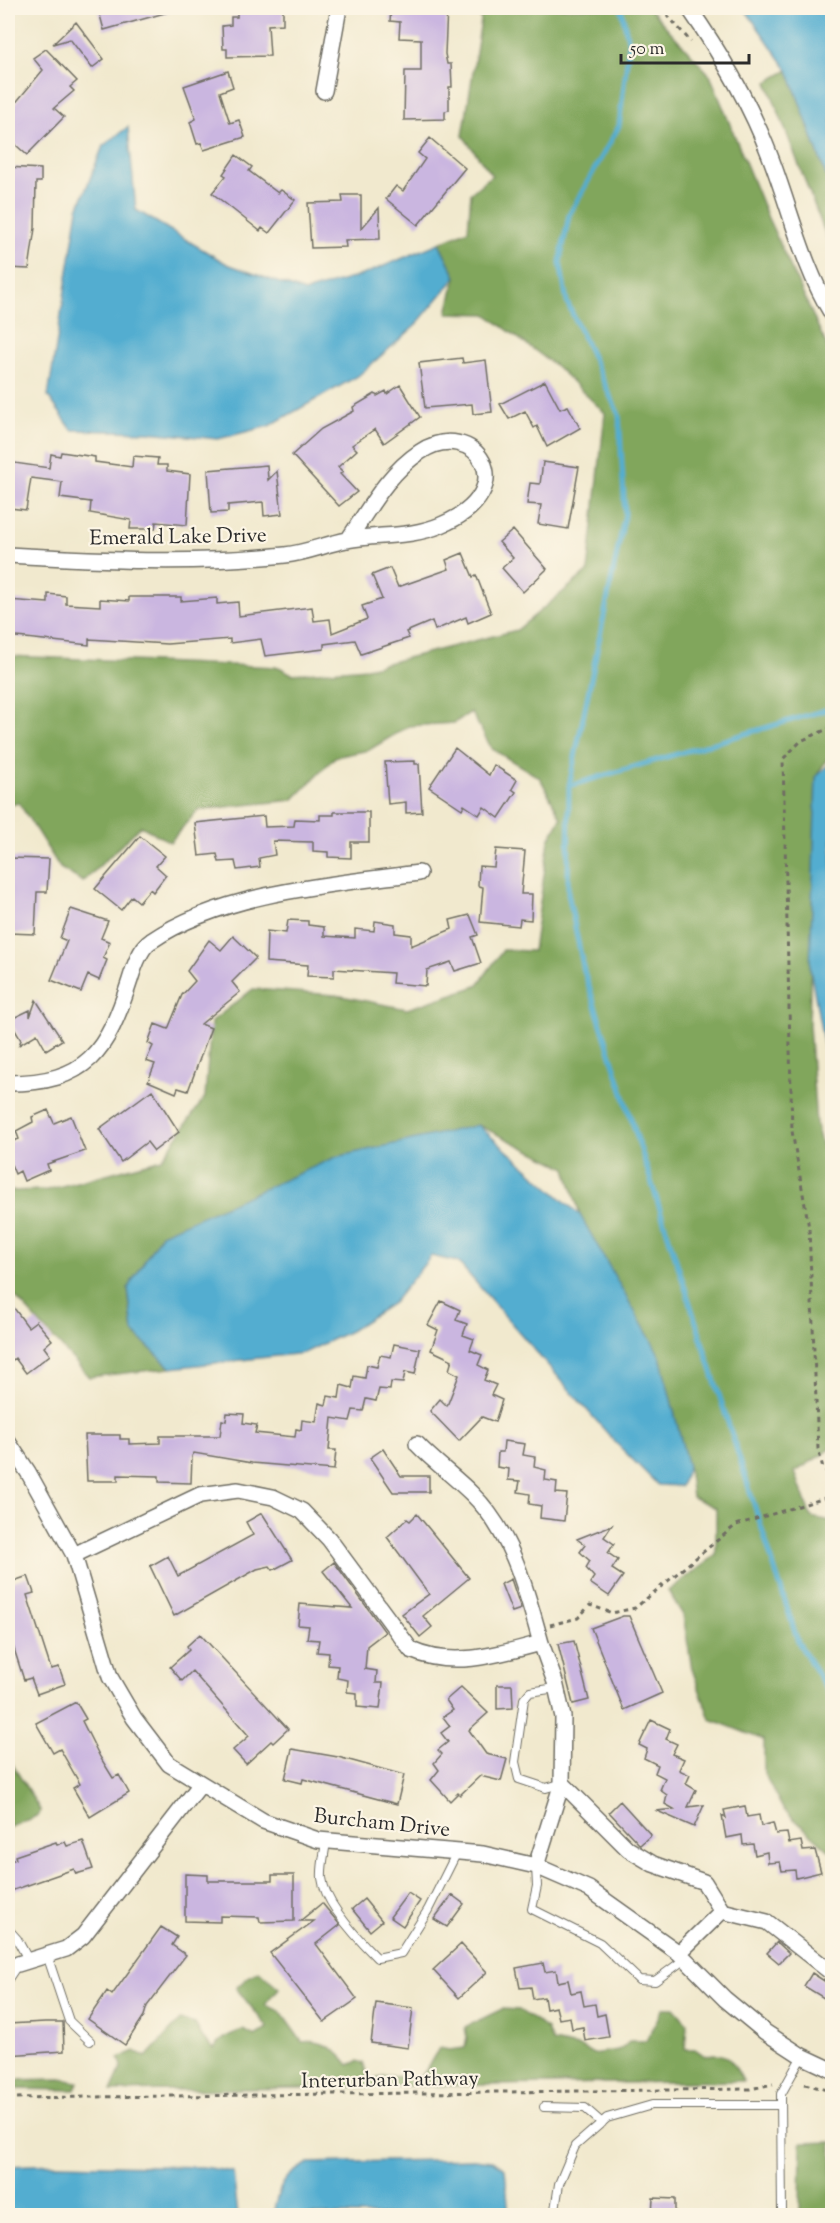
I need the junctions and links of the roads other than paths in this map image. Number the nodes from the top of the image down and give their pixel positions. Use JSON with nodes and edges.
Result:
{"nodes":[{"id":1,"x":339,"y":8,"type":"edge"},
{"id":2,"x":689,"y":8,"type":"edge"},
{"id":3,"x":324,"y":91,"type":"dead end"},
{"id":4,"x":828,"y":317,"type":"edge"},
{"id":5,"x":348,"y":540,"type":"junction"},
{"id":6,"x":8,"y":555,"type":"edge"},
{"id":7,"x":419,"y":873,"type":"dead end"},
{"id":8,"x":8,"y":1083,"type":"edge"},
{"id":9,"x":8,"y":1442,"type":"edge"},
{"id":10,"x":417,"y":1444,"type":"dead end"},
{"id":11,"x":74,"y":1555,"type":"junction"},
{"id":12,"x":539,"y":1635,"type":"junction"},
{"id":13,"x":556,"y":1688,"type":"junction"},
{"id":14,"x":562,"y":1783,"type":"junction"},
{"id":15,"x":200,"y":1785,"type":"junction"},
{"id":16,"x":326,"y":1841,"type":"junction"},
{"id":17,"x":458,"y":1851,"type":"junction"},
{"id":18,"x":536,"y":1866,"type":"junction"},
{"id":19,"x":722,"y":1911,"type":"junction"},
{"id":20,"x":8,"y":1929,"type":"edge"},
{"id":21,"x":47,"y":1955,"type":"junction"},
{"id":22,"x":682,"y":1956,"type":"junction"},
{"id":23,"x":23,"y":1962,"type":"junction"},
{"id":24,"x":832,"y":1973,"type":"edge"},
{"id":25,"x":8,"y":1979,"type":"edge"},
{"id":26,"x":90,"y":2041,"type":"dead end"},
{"id":27,"x":802,"y":2056,"type":"junction"},
{"id":28,"x":832,"y":2070,"type":"edge"},
{"id":29,"x":781,"y":2105,"type":"junction"},
{"id":30,"x":544,"y":2107,"type":"dead end"},
{"id":31,"x":602,"y":2123,"type":"junction"},
{"id":32,"x":554,"y":2216,"type":"edge"},
{"id":33,"x":782,"y":2216,"type":"edge"}],
"edges":[{"from":1,"to":3,"type":"street"},
{"from":2,"to":4,"type":"street"},
{"from":5,"to":5,"type":"street","name":"Emerald Lake Drive"},
{"from":5,"to":6,"type":"street","name":"Emerald Lake Drive"},
{"from":7,"to":8,"type":"street"},
{"from":9,"to":11,"type":"street","name":"Burcham Drive"},
{"from":10,"to":12,"type":"street"},
{"from":11,"to":12,"type":"street"},
{"from":11,"to":15,"type":"street","name":"Burcham Drive"},
{"from":12,"to":13,"type":"street"},
{"from":13,"to":14,"type":"street"},
{"from":13,"to":14,"type":"lane"},
{"from":14,"to":18,"type":"street"},
{"from":14,"to":19,"type":"street"},
{"from":15,"to":16,"type":"street","name":"Burcham Drive"},
{"from":15,"to":21,"type":"street"},
{"from":16,"to":17,"type":"street","name":"Burcham Drive"},
{"from":16,"to":17,"type":"lane"},
{"from":17,"to":18,"type":"street","name":"Burcham Drive"},
{"from":18,"to":22,"type":"street","name":"Burcham Drive"},
{"from":18,"to":22,"type":"lane"},
{"from":19,"to":22,"type":"street"},
{"from":19,"to":24,"type":"street"},
{"from":20,"to":23,"type":"lane"},
{"from":21,"to":23,"type":"street"},
{"from":21,"to":26,"type":"lane"},
{"from":22,"to":27,"type":"street","name":"Burcham Drive"},
{"from":23,"to":25,"type":"lane"},
{"from":27,"to":28,"type":"street","name":"Burcham Drive"},
{"from":27,"to":29,"type":"lane"},
{"from":29,"to":31,"type":"lane"},
{"from":29,"to":33,"type":"lane"},
{"from":30,"to":31,"type":"lane"},
{"from":31,"to":32,"type":"lane"}]}
